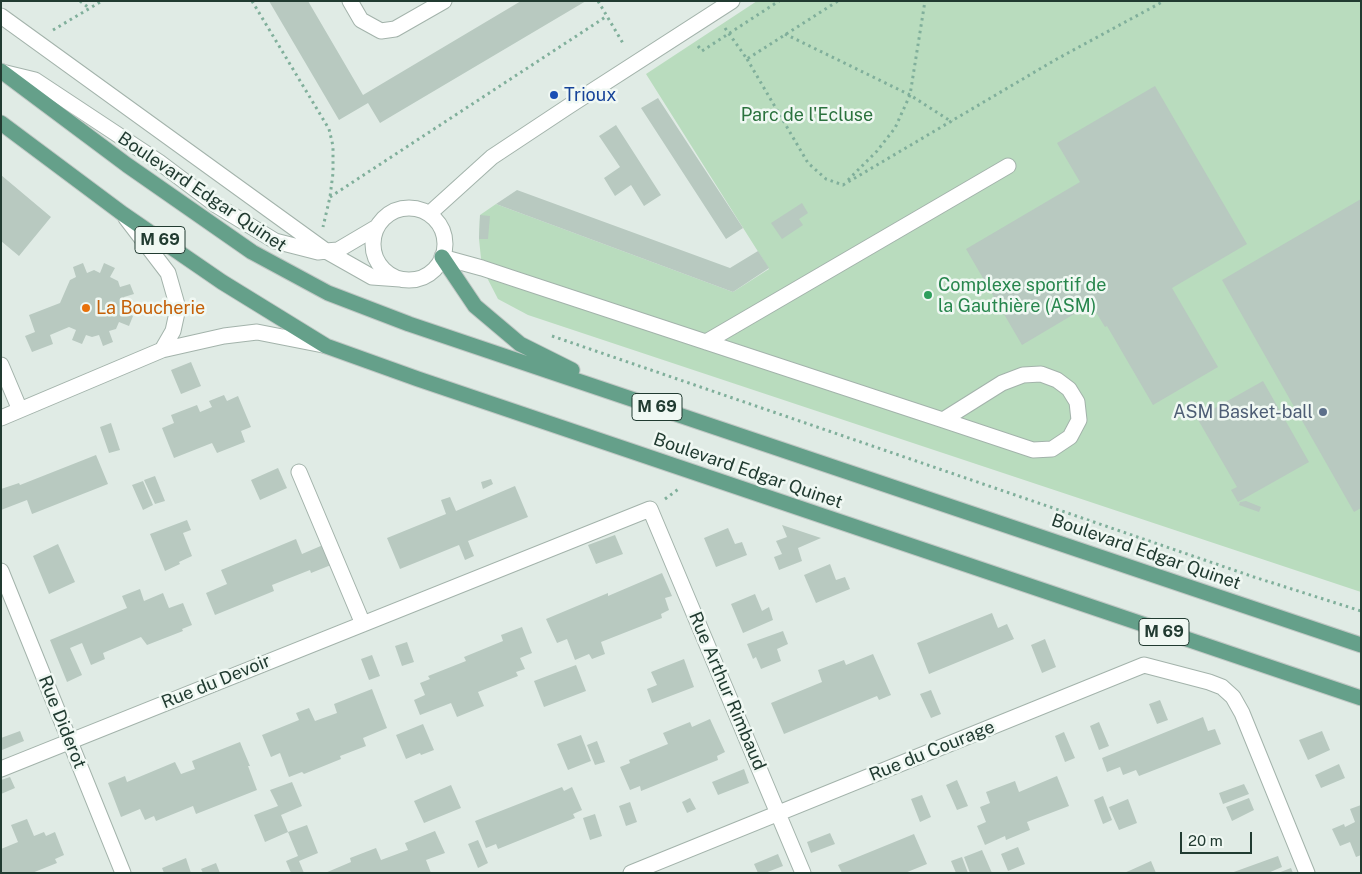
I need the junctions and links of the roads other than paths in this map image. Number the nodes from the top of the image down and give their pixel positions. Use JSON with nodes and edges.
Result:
{"nodes":[{"id":1,"x":350,"y":1,"type":"edge"},
{"id":2,"x":444,"y":1,"type":"edge"},
{"id":3,"x":732,"y":1,"type":"edge"},
{"id":4,"x":711,"y":7,"type":"edge"},
{"id":5,"x":1,"y":16,"type":"edge"},
{"id":6,"x":2,"y":72,"type":"edge"},
{"id":7,"x":1,"y":123,"type":"edge"},
{"id":8,"x":1008,"y":166,"type":"dead end"},
{"id":9,"x":123,"y":214,"type":"junction"},
{"id":10,"x":429,"y":214,"type":"junction"},
{"id":11,"x":377,"y":227,"type":"junction"},
{"id":12,"x":323,"y":248,"type":"junction"},
{"id":13,"x":442,"y":257,"type":"junction"},
{"id":14,"x":400,"y":279,"type":"junction"},
{"id":15,"x":706,"y":342,"type":"junction"},
{"id":16,"x":326,"y":346,"type":"junction"},
{"id":17,"x":162,"y":350,"type":"junction"},
{"id":18,"x":1,"y":365,"type":"edge"},
{"id":19,"x":627,"y":397,"type":"junction"},
{"id":20,"x":20,"y":410,"type":"junction"},
{"id":21,"x":1,"y":418,"type":"edge"},
{"id":22,"x":943,"y":420,"type":"junction"},
{"id":23,"x":299,"y":472,"type":"dead end"},
{"id":24,"x":650,"y":509,"type":"joint"},
{"id":25,"x":1,"y":572,"type":"edge"},
{"id":26,"x":363,"y":624,"type":"junction"},
{"id":27,"x":1361,"y":645,"type":"edge"},
{"id":28,"x":1361,"y":698,"type":"edge"},
{"id":29,"x":70,"y":741,"type":"junction"},
{"id":30,"x":1,"y":769,"type":"edge"},
{"id":31,"x":779,"y":813,"type":"junction"},
{"id":32,"x":123,"y":873,"type":"edge"},
{"id":33,"x":631,"y":873,"type":"edge"},
{"id":34,"x":803,"y":873,"type":"edge"},
{"id":35,"x":1307,"y":873,"type":"edge"}],
"edges":[{"from":1,"to":2,"type":"street"},
{"from":3,"to":4,"type":"street"},
{"from":4,"to":10,"type":"street"},
{"from":5,"to":12,"type":"street"},
{"from":6,"to":12,"type":"street","name":"Boulevard Edgar Quinet"},
{"from":6,"to":19,"type":"main road","name":"Boulevard Edgar Quinet","number":"M 69"},
{"from":7,"to":9,"type":"main road","name":"Boulevard Edgar Quinet","number":"M 69"},
{"from":8,"to":15,"type":"street"},
{"from":9,"to":16,"type":"main road","name":"Boulevard Edgar Quinet","number":"M 69"},
{"from":9,"to":17,"type":"street"},
{"from":10,"to":11,"type":"street"},
{"from":10,"to":13,"type":"street"},
{"from":11,"to":12,"type":"street","name":"Boulevard Edgar Quinet"},
{"from":11,"to":14,"type":"street"},
{"from":12,"to":14,"type":"street"},
{"from":13,"to":14,"type":"street"},
{"from":13,"to":15,"type":"street"},
{"from":13,"to":19,"type":"main road"},
{"from":15,"to":22,"type":"street"},
{"from":16,"to":17,"type":"street"},
{"from":16,"to":28,"type":"main road","name":"Boulevard Edgar Quinet","number":"M 69"},
{"from":17,"to":20,"type":"street"},
{"from":18,"to":20,"type":"street"},
{"from":19,"to":27,"type":"main road","name":"Boulevard Edgar Quinet","number":"M 69"},
{"from":20,"to":21,"type":"street"},
{"from":22,"to":22,"type":"street"},
{"from":23,"to":26,"type":"street"},
{"from":24,"to":26,"type":"street","name":"Rue du Devoir"},
{"from":24,"to":31,"type":"street","name":"Rue Arthur Rimbaud"},
{"from":25,"to":29,"type":"street","name":"Rue Diderot"},
{"from":26,"to":29,"type":"street","name":"Rue du Devoir"},
{"from":29,"to":30,"type":"street","name":"Rue du Devoir"},
{"from":29,"to":32,"type":"street","name":"Rue Diderot"},
{"from":31,"to":33,"type":"street","name":"Rue du Courage"},
{"from":31,"to":34,"type":"street","name":"Rue Arthur Rimbaud"},
{"from":31,"to":35,"type":"street","name":"Rue du Courage"}]}
